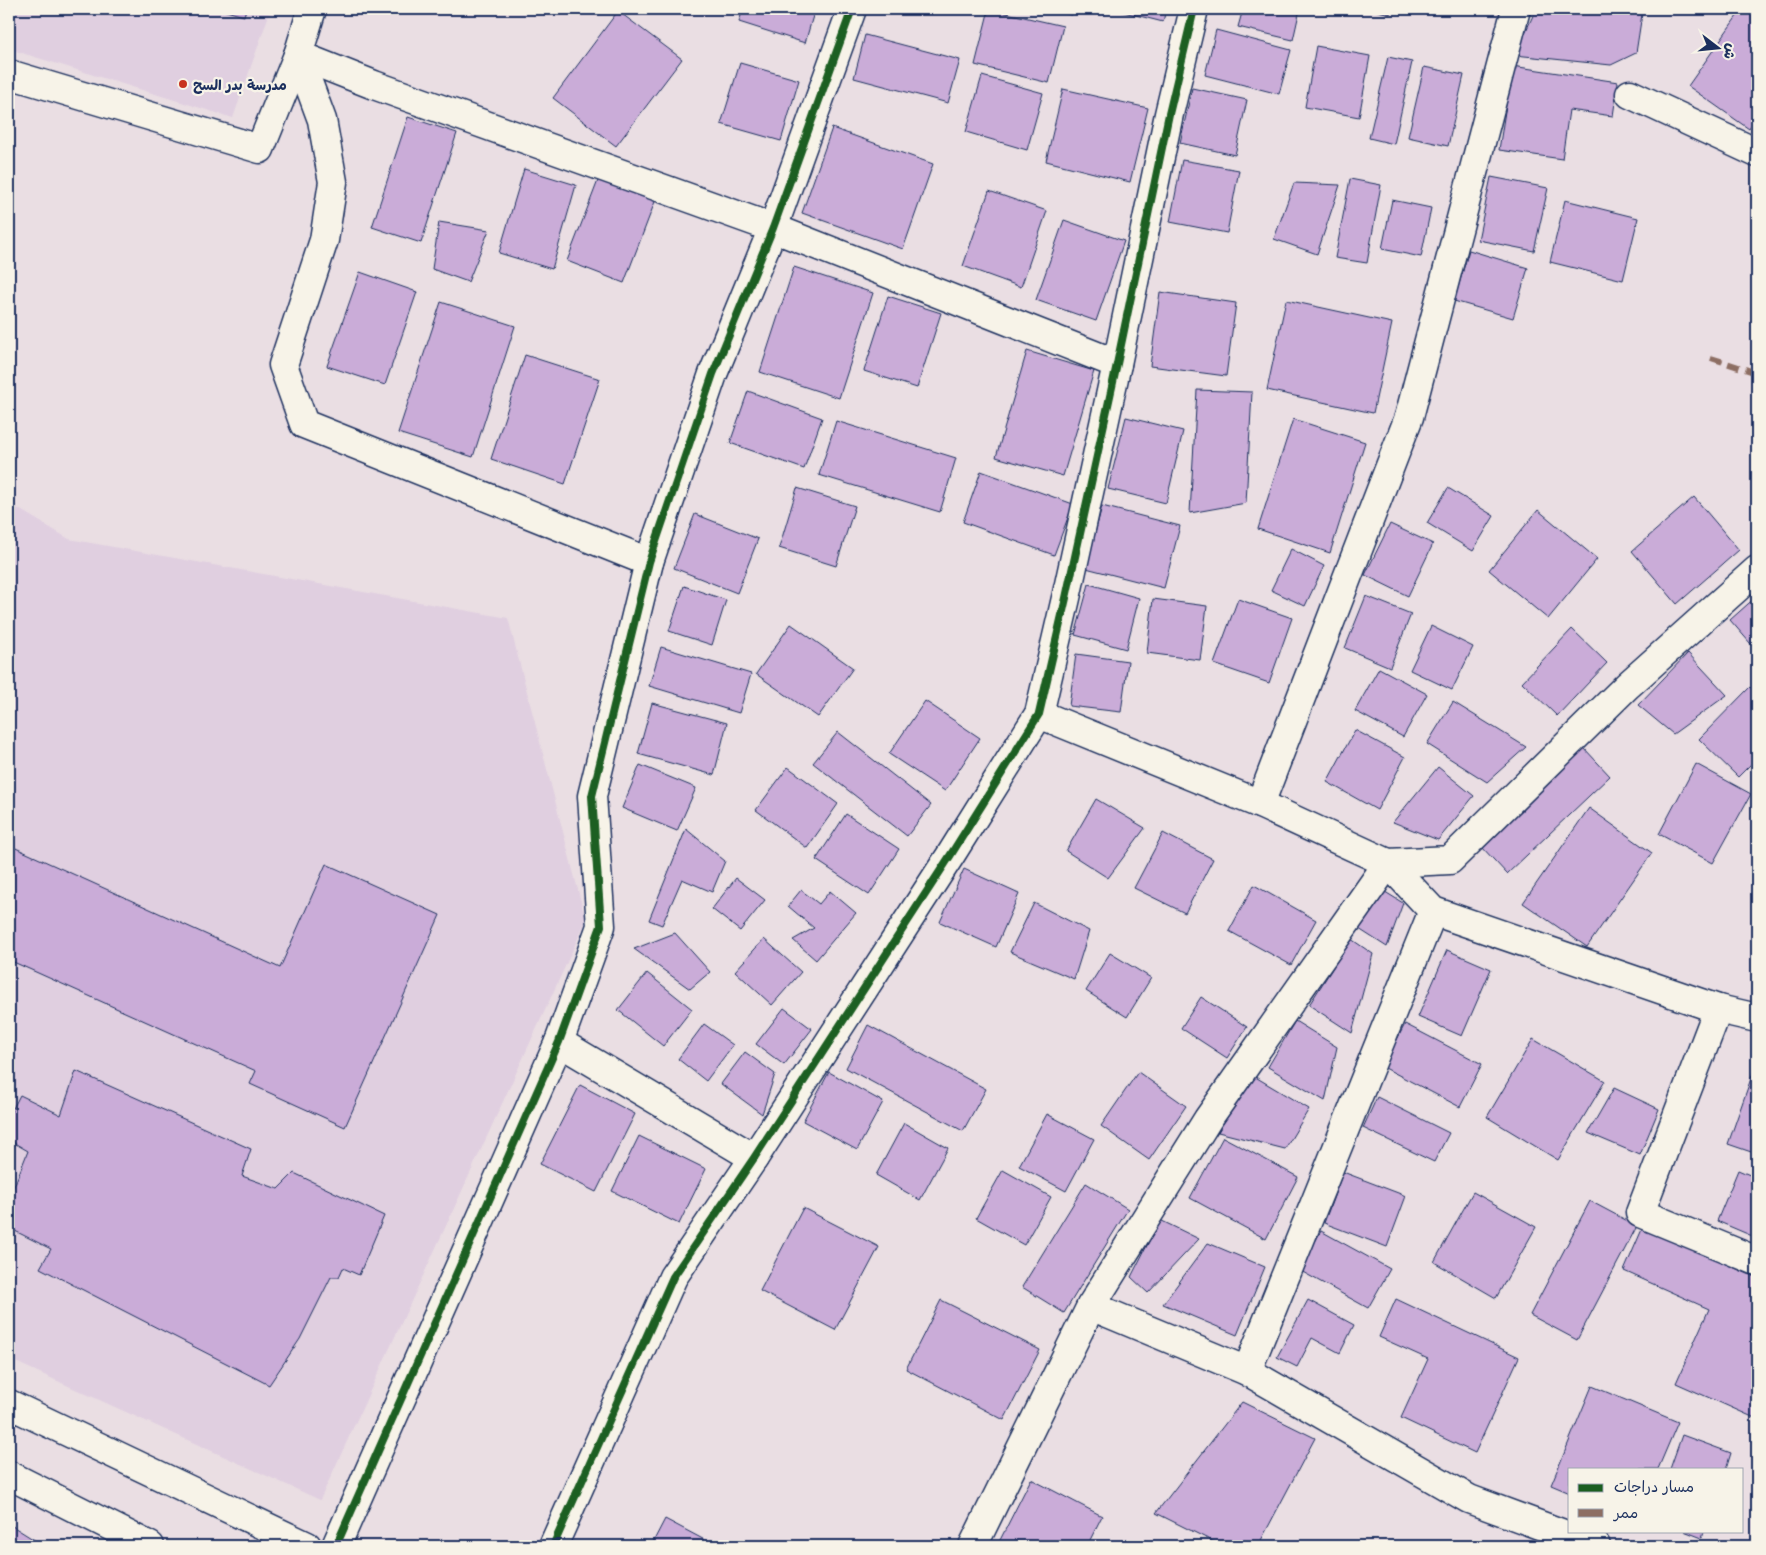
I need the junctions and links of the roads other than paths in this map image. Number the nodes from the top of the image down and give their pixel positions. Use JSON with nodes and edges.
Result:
{"nodes":[{"id":1,"x":312,"y":9,"type":"edge"},
{"id":2,"x":852,"y":9,"type":"edge"},
{"id":3,"x":1194,"y":9,"type":"edge"},
{"id":4,"x":1516,"y":9,"type":"edge"},
{"id":5,"x":298,"y":55,"type":"junction"},
{"id":6,"x":9,"y":74,"type":"edge"},
{"id":7,"x":1630,"y":94,"type":"dead end"},
{"id":8,"x":1757,"y":154,"type":"edge"},
{"id":9,"x":773,"y":228,"type":"junction"},
{"id":10,"x":1117,"y":364,"type":"junction"},
{"id":11,"x":649,"y":562,"type":"junction"},
{"id":12,"x":1757,"y":570,"type":"edge"},
{"id":13,"x":1039,"y":714,"type":"junction"},
{"id":14,"x":1260,"y":804,"type":"junction"},
{"id":15,"x":1388,"y":863,"type":"junction"},
{"id":16,"x":1433,"y":911,"type":"junction"},
{"id":17,"x":1718,"y":1009,"type":"junction"},
{"id":18,"x":1757,"y":1018,"type":"edge"},
{"id":19,"x":559,"y":1042,"type":"junction"},
{"id":20,"x":754,"y":1158,"type":"junction"},
{"id":21,"x":1757,"y":1261,"type":"edge"},
{"id":22,"x":1091,"y":1306,"type":"junction"},
{"id":23,"x":1247,"y":1371,"type":"junction"},
{"id":24,"x":9,"y":1404,"type":"edge"},
{"id":25,"x":9,"y":1475,"type":"edge"},
{"id":26,"x":150,"y":1546,"type":"edge"},
{"id":27,"x":307,"y":1546,"type":"edge"},
{"id":28,"x":336,"y":1546,"type":"edge"},
{"id":29,"x":553,"y":1546,"type":"edge"},
{"id":30,"x":973,"y":1546,"type":"edge"},
{"id":31,"x":1596,"y":1546,"type":"edge"}],
"edges":[{"from":1,"to":5,"type":"street"},
{"from":2,"to":9,"type":"street"},
{"from":3,"to":10,"type":"street"},
{"from":4,"to":14,"type":"street"},
{"from":5,"to":6,"type":"street"},
{"from":5,"to":9,"type":"street"},
{"from":5,"to":11,"type":"street"},
{"from":7,"to":8,"type":"street"},
{"from":9,"to":10,"type":"street"},
{"from":9,"to":11,"type":"street"},
{"from":10,"to":13,"type":"street"},
{"from":11,"to":19,"type":"street"},
{"from":12,"to":15,"type":"street"},
{"from":13,"to":14,"type":"street"},
{"from":13,"to":20,"type":"street"},
{"from":14,"to":15,"type":"street"},
{"from":15,"to":16,"type":"street"},
{"from":15,"to":22,"type":"street"},
{"from":16,"to":17,"type":"street"},
{"from":16,"to":23,"type":"street"},
{"from":17,"to":18,"type":"street"},
{"from":17,"to":21,"type":"street"},
{"from":19,"to":20,"type":"street"},
{"from":19,"to":28,"type":"street"},
{"from":20,"to":29,"type":"street"},
{"from":22,"to":23,"type":"street"},
{"from":22,"to":30,"type":"street"},
{"from":23,"to":31,"type":"street"},
{"from":24,"to":27,"type":"street"},
{"from":25,"to":26,"type":"street"}]}
